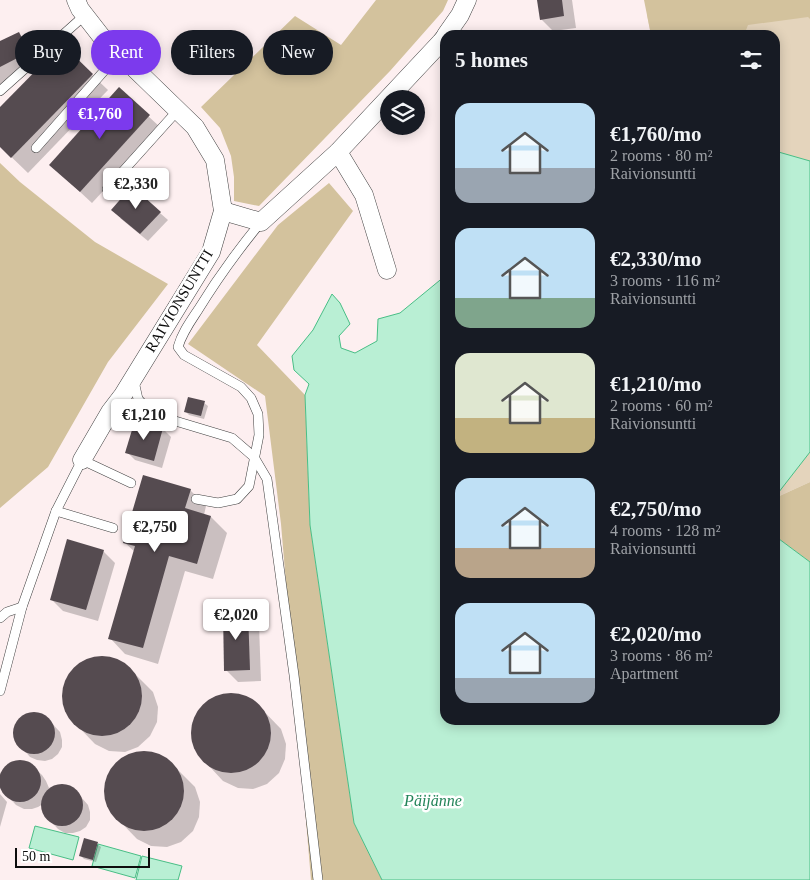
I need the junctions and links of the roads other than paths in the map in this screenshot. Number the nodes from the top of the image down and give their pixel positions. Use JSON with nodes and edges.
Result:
{"nodes":[{"id":1,"x":76,"y":0,"type":"edge"},
{"id":2,"x":466,"y":0,"type":"edge"},
{"id":3,"x":85,"y":15,"type":"junction"},
{"id":4,"x":96,"y":30,"type":"edge"},
{"id":5,"x":450,"y":30,"type":"edge"},
{"id":6,"x":440,"y":43,"type":"edge"},
{"id":7,"x":100,"y":75,"type":"edge"},
{"id":8,"x":141,"y":75,"type":"edge"},
{"id":9,"x":0,"y":91,"type":"edge"},
{"id":10,"x":178,"y":110,"type":"junction"},
{"id":11,"x":36,"y":148,"type":"dead end"},
{"id":12,"x":338,"y":152,"type":"junction"},
{"id":13,"x":107,"y":189,"type":"dead end"},
{"id":14,"x":223,"y":211,"type":"junction"},
{"id":15,"x":261,"y":222,"type":"junction"},
{"id":16,"x":387,"y":270,"type":"dead end"},
{"id":17,"x":133,"y":378,"type":"junction"},
{"id":18,"x":254,"y":457,"type":"junction"},
{"id":19,"x":82,"y":460,"type":"junction"},
{"id":20,"x":131,"y":484,"type":"dead end"},
{"id":21,"x":196,"y":499,"type":"dead end"},
{"id":22,"x":56,"y":511,"type":"junction"},
{"id":23,"x":113,"y":528,"type":"dead end"},
{"id":24,"x":22,"y":607,"type":"junction"},
{"id":25,"x":0,"y":618,"type":"edge"},
{"id":26,"x":0,"y":692,"type":"edge"},
{"id":27,"x":318,"y":880,"type":"edge"}],
"edges":[{"from":1,"to":3,"type":"street","name":"RAIVIONSUNTTI"},
{"from":2,"to":5,"type":"street"},
{"from":3,"to":4,"type":"street","name":"RAIVIONSUNTTI"},
{"from":3,"to":9,"type":"lane"},
{"from":6,"to":12,"type":"street"},
{"from":7,"to":11,"type":"lane"},
{"from":8,"to":10,"type":"street","name":"RAIVIONSUNTTI"},
{"from":10,"to":13,"type":"lane"},
{"from":10,"to":14,"type":"street","name":"RAIVIONSUNTTI"},
{"from":12,"to":15,"type":"street"},
{"from":12,"to":16,"type":"street"},
{"from":14,"to":15,"type":"street"},
{"from":14,"to":17,"type":"street","name":"RAIVIONSUNTTI"},
{"from":15,"to":18,"type":"lane"},
{"from":17,"to":18,"type":"lane"},
{"from":17,"to":19,"type":"street","name":"RAIVIONSUNTTI"},
{"from":18,"to":21,"type":"lane"},
{"from":18,"to":27,"type":"lane"},
{"from":19,"to":20,"type":"lane"},
{"from":19,"to":22,"type":"lane"},
{"from":22,"to":23,"type":"lane"},
{"from":22,"to":24,"type":"lane"},
{"from":24,"to":25,"type":"lane"},
{"from":24,"to":26,"type":"lane"}]}
